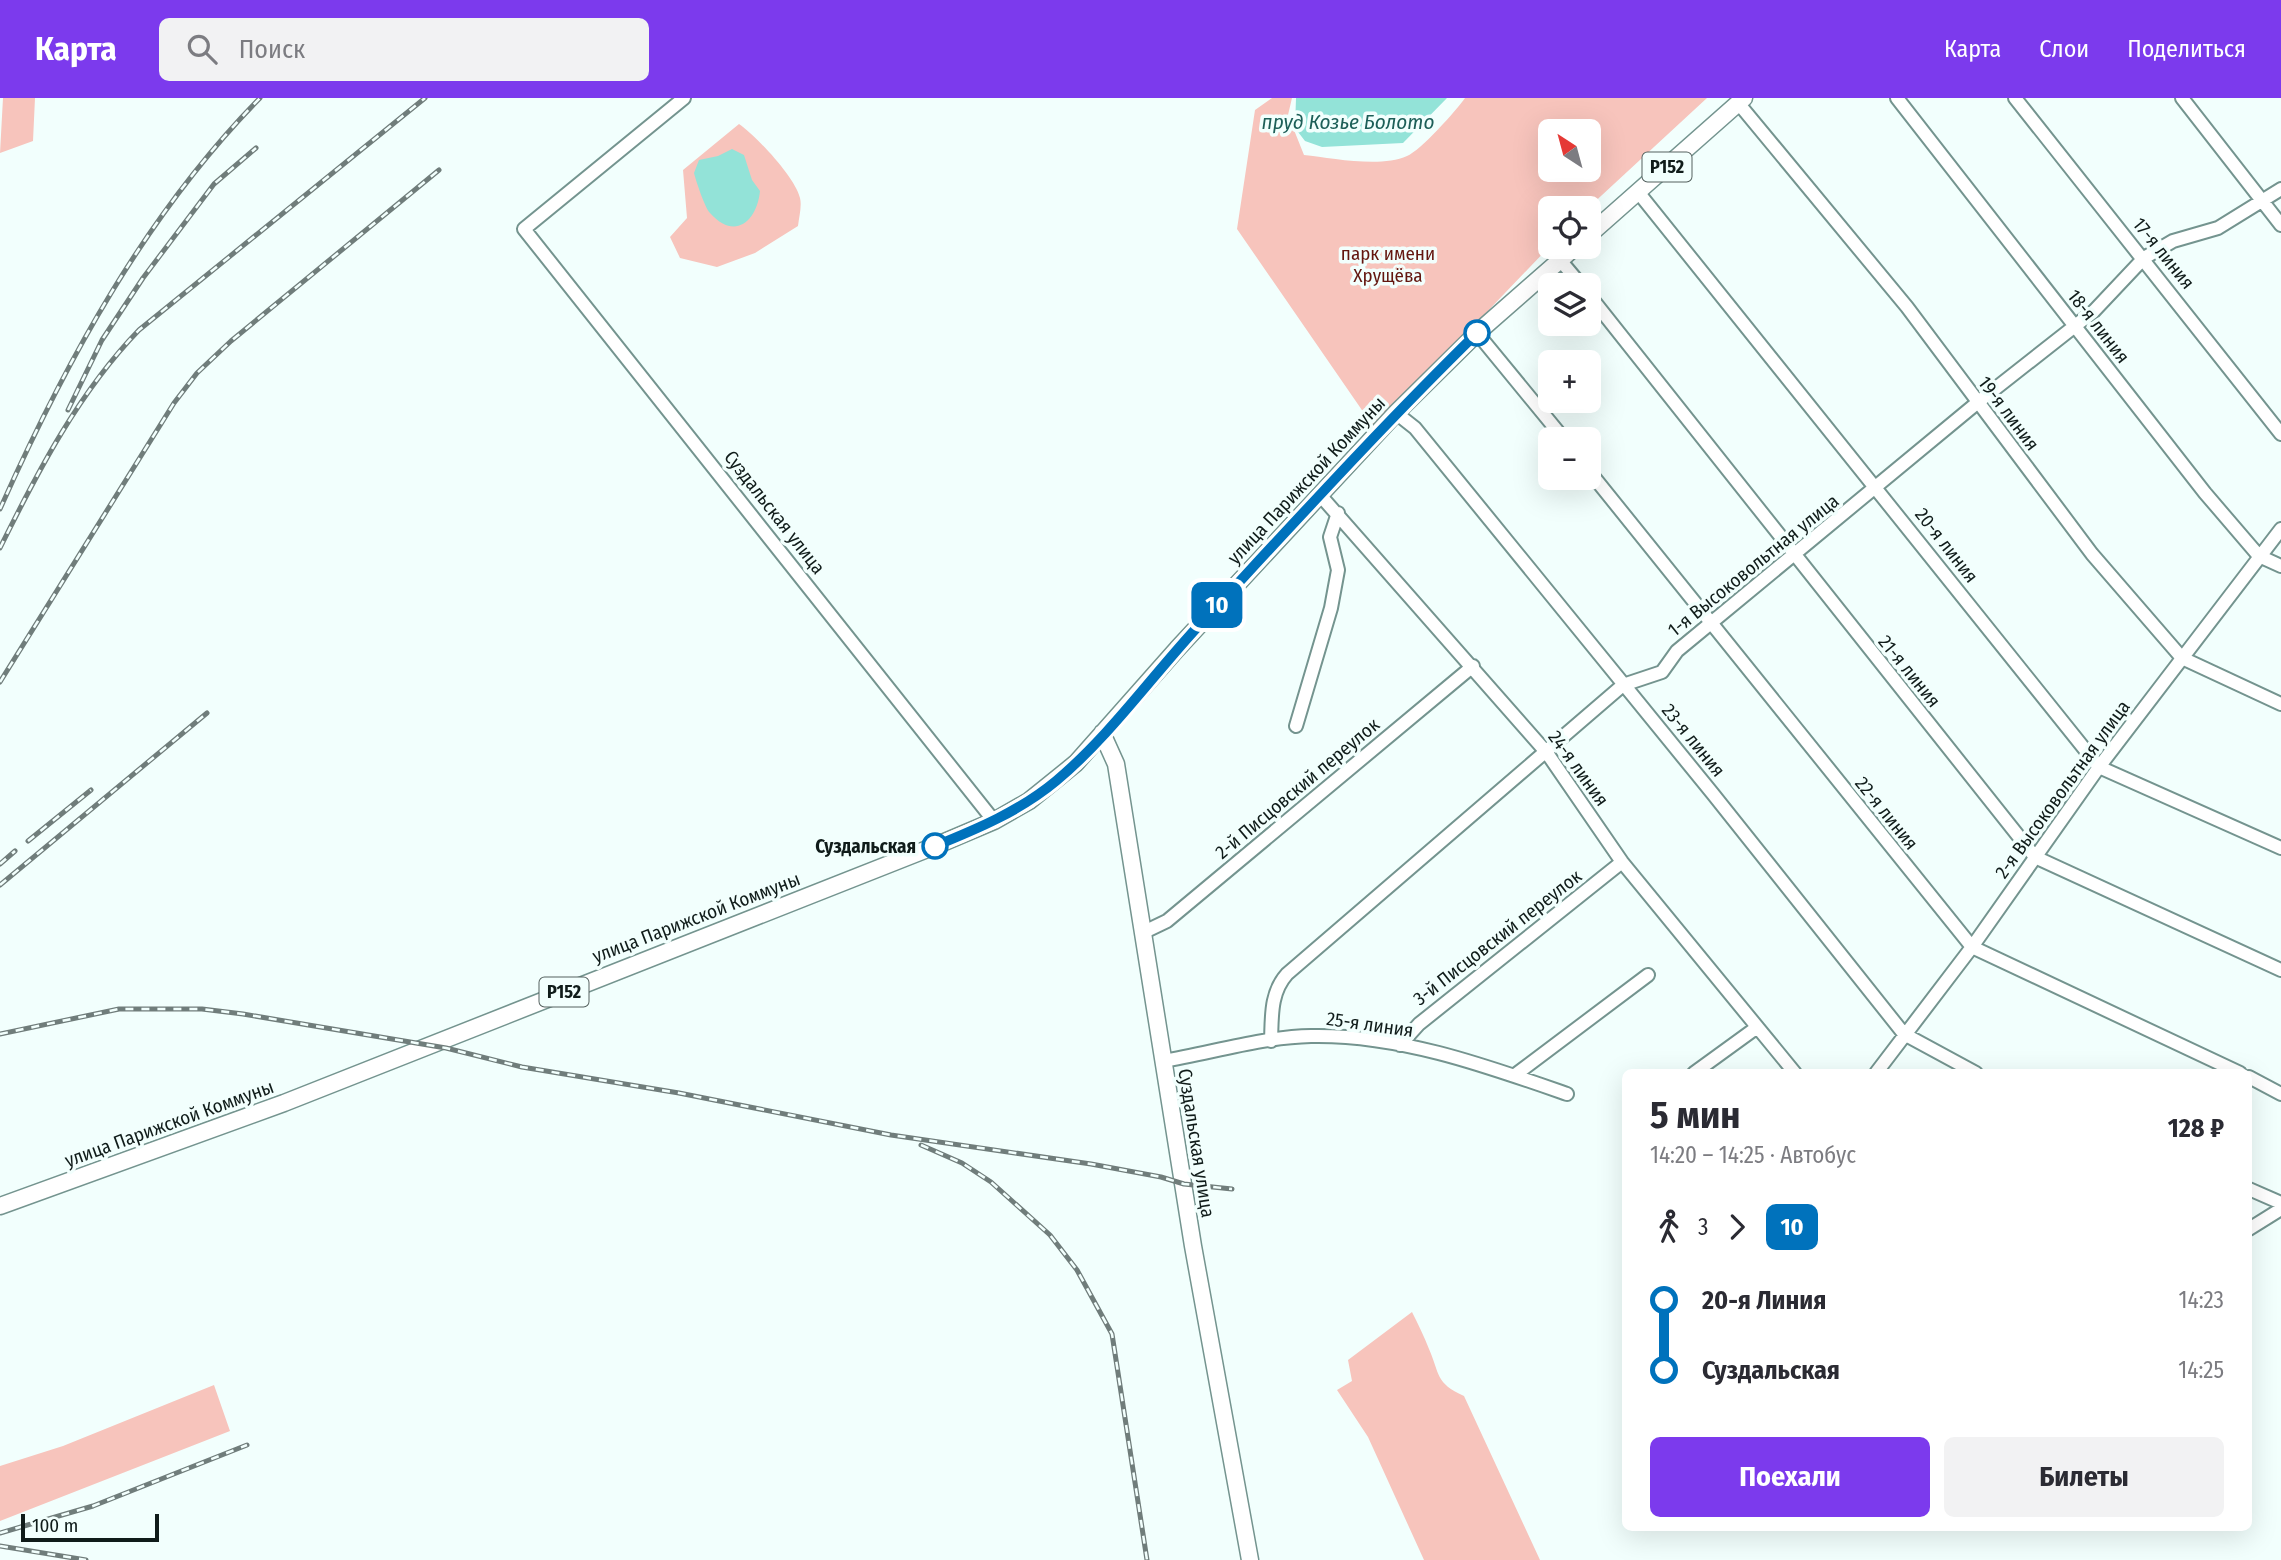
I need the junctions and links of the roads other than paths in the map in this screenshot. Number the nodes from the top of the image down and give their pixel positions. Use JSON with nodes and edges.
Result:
{"nodes":[{"id":1,"x":684,"y":98,"type":"edge"},
{"id":2,"x":1898,"y":98,"type":"edge"},
{"id":3,"x":2015,"y":98,"type":"edge"},
{"id":4,"x":2182,"y":98,"type":"edge"},
{"id":5,"x":1742,"y":101,"type":"edge"},
{"id":6,"x":2281,"y":190,"type":"edge"},
{"id":7,"x":1638,"y":192,"type":"junction"},
{"id":8,"x":2264,"y":202,"type":"junction"},
{"id":9,"x":1601,"y":224,"type":"edge"},
{"id":10,"x":2281,"y":225,"type":"edge"},
{"id":11,"x":2144,"y":258,"type":"junction"},
{"id":12,"x":1560,"y":260,"type":"joint"},
{"id":13,"x":1571,"y":273,"type":"edge"},
{"id":14,"x":1601,"y":310,"type":"edge"},
{"id":15,"x":2075,"y":326,"type":"junction"},
{"id":16,"x":1477,"y":333,"type":"junction"},
{"id":17,"x":1977,"y":403,"type":"junction"},
{"id":18,"x":1396,"y":413,"type":"junction"},
{"id":19,"x":1554,"y":427,"type":"edge"},
{"id":20,"x":2281,"y":434,"type":"edge"},
{"id":21,"x":1601,"y":486,"type":"edge"},
{"id":22,"x":1877,"y":488,"type":"junction"},
{"id":23,"x":1320,"y":495,"type":"junction"},
{"id":24,"x":1338,"y":513,"type":"junction"},
{"id":25,"x":2281,"y":529,"type":"edge"},
{"id":26,"x":2259,"y":556,"type":"junction"},
{"id":27,"x":1794,"y":557,"type":"junction"},
{"id":28,"x":2281,"y":566,"type":"edge"},
{"id":29,"x":1712,"y":625,"type":"junction"},
{"id":30,"x":2182,"y":658,"type":"junction"},
{"id":31,"x":1473,"y":666,"type":"junction"},
{"id":32,"x":1623,"y":685,"type":"junction"},
{"id":33,"x":2281,"y":704,"type":"edge"},
{"id":34,"x":1296,"y":726,"type":"dead end"},
{"id":35,"x":1102,"y":733,"type":"junction"},
{"id":36,"x":1547,"y":753,"type":"junction"},
{"id":37,"x":2099,"y":767,"type":"junction"},
{"id":38,"x":994,"y":821,"type":"junction"},
{"id":39,"x":2281,"y":848,"type":"edge"},
{"id":40,"x":2035,"y":857,"type":"junction"},
{"id":41,"x":1622,"y":862,"type":"junction"},
{"id":42,"x":1142,"y":933,"type":"junction"},
{"id":43,"x":1972,"y":947,"type":"junction"},
{"id":44,"x":2281,"y":970,"type":"edge"},
{"id":45,"x":1648,"y":975,"type":"dead end"},
{"id":46,"x":1756,"y":1028,"type":"junction"},
{"id":47,"x":1904,"y":1034,"type":"junction"},
{"id":48,"x":1271,"y":1041,"type":"junction"},
{"id":49,"x":1400,"y":1045,"type":"junction"},
{"id":50,"x":1163,"y":1062,"type":"junction"},
{"id":51,"x":1700,"y":1069,"type":"edge"},
{"id":52,"x":1792,"y":1069,"type":"edge"},
{"id":53,"x":1879,"y":1069,"type":"edge"},
{"id":54,"x":1969,"y":1069,"type":"edge"},
{"id":55,"x":2232,"y":1069,"type":"edge"},
{"id":56,"x":1514,"y":1075,"type":"junction"},
{"id":57,"x":2252,"y":1079,"type":"edge"},
{"id":58,"x":1567,"y":1094,"type":"dead end"},
{"id":59,"x":2281,"y":1094,"type":"edge"},
{"id":60,"x":2252,"y":1190,"type":"edge"},
{"id":61,"x":2281,"y":1203,"type":"edge"},
{"id":62,"x":0,"y":1206,"type":"edge"},
{"id":63,"x":2281,"y":1209,"type":"edge"},
{"id":64,"x":2252,"y":1227,"type":"edge"},
{"id":65,"x":1250,"y":1560,"type":"edge"}],
"edges":[{"from":1,"to":38,"type":"street","name":"Суздальская улица"},
{"from":2,"to":15,"type":"street","name":"18-я линия"},
{"from":3,"to":11,"type":"street","name":"17-я линия"},
{"from":4,"to":8,"type":"street"},
{"from":5,"to":7,"type":"main road","number":"Р152"},
{"from":5,"to":17,"type":"street","name":"19-я линия"},
{"from":6,"to":8,"type":"street","name":"1-я Высоковольтная улица"},
{"from":7,"to":9,"type":"main road","number":"Р152"},
{"from":7,"to":22,"type":"street","name":"20-я линия"},
{"from":8,"to":10,"type":"street"},
{"from":8,"to":11,"type":"street","name":"1-я Высоковольтная улица"},
{"from":11,"to":15,"type":"street","name":"1-я Высоковольтная улица"},
{"from":11,"to":20,"type":"street","name":"17-я линия"},
{"from":12,"to":13,"type":"street"},
{"from":12,"to":16,"type":"main road","name":"улица Парижской Коммуны","number":"Р152"},
{"from":14,"to":27,"type":"street","name":"21-я линия"},
{"from":15,"to":17,"type":"street","name":"1-я Высоковольтная улица"},
{"from":15,"to":26,"type":"street","name":"18-я линия"},
{"from":16,"to":18,"type":"main road","name":"улица Парижской Коммуны","number":"Р152"},
{"from":16,"to":19,"type":"street"},
{"from":17,"to":22,"type":"street","name":"1-я Высоковольтная улица"},
{"from":17,"to":30,"type":"street","name":"19-я линия"},
{"from":18,"to":23,"type":"main road","name":"улица Парижской Коммуны","number":"Р152"},
{"from":18,"to":32,"type":"street","name":"23-я линия"},
{"from":21,"to":29,"type":"street","name":"22-я линия"},
{"from":22,"to":27,"type":"street","name":"1-я Высоковольтная улица"},
{"from":22,"to":37,"type":"street","name":"20-я линия"},
{"from":23,"to":24,"type":"street","name":"24-я линия"},
{"from":23,"to":35,"type":"main road","name":"улица Парижской Коммуны","number":"Р152"},
{"from":24,"to":31,"type":"street","name":"24-я линия"},
{"from":24,"to":34,"type":"street"},
{"from":25,"to":26,"type":"street","name":"2-я Высоковольтная улица"},
{"from":26,"to":28,"type":"street","name":"18-я линия"},
{"from":26,"to":30,"type":"street","name":"2-я Высоковольтная улица"},
{"from":27,"to":29,"type":"street","name":"1-я Высоковольтная улица"},
{"from":27,"to":40,"type":"street","name":"21-я линия"},
{"from":29,"to":32,"type":"street","name":"1-я Высоковольтная улица"},
{"from":29,"to":43,"type":"street","name":"22-я линия"},
{"from":30,"to":33,"type":"street","name":"19-я линия"},
{"from":30,"to":37,"type":"street","name":"2-я Высоковольтная улица"},
{"from":31,"to":36,"type":"street","name":"24-я линия"},
{"from":31,"to":42,"type":"street","name":"2-й Писцовский переулок"},
{"from":32,"to":36,"type":"street","name":"1-я Высоковольтная улица"},
{"from":32,"to":47,"type":"street","name":"23-я линия"},
{"from":35,"to":38,"type":"main road","name":"улица Парижской Коммуны","number":"Р152"},
{"from":35,"to":42,"type":"main road","name":"Суздальская улица"},
{"from":36,"to":41,"type":"street","name":"24-я линия"},
{"from":36,"to":48,"type":"street","name":"1-я Высоковольтная улица"},
{"from":37,"to":39,"type":"street","name":"20-я линия"},
{"from":37,"to":40,"type":"street","name":"2-я Высоковольтная улица"},
{"from":38,"to":62,"type":"main road","name":"улица Парижской Коммуны","number":"Р152"},
{"from":40,"to":43,"type":"street","name":"2-я Высоковольтная улица"},
{"from":40,"to":44,"type":"street","name":"21-я линия"},
{"from":41,"to":46,"type":"street","name":"24-я линия"},
{"from":41,"to":49,"type":"street","name":"3-й Писцовский переулок"},
{"from":42,"to":50,"type":"main road","name":"Суздальская улица"},
{"from":43,"to":47,"type":"street","name":"2-я Высоковольтная улица"},
{"from":43,"to":55,"type":"street","name":"22-я линия"},
{"from":45,"to":56,"type":"street"},
{"from":46,"to":51,"type":"street"},
{"from":46,"to":52,"type":"street","name":"24-я линия"},
{"from":47,"to":53,"type":"street","name":"2-я Высоковольтная улица"},
{"from":47,"to":54,"type":"street","name":"23-я линия"},
{"from":48,"to":49,"type":"street","name":"25-я линия"},
{"from":48,"to":50,"type":"street","name":"25-я линия"},
{"from":49,"to":56,"type":"street","name":"25-я линия"},
{"from":50,"to":65,"type":"main road","name":"Суздальская улица"},
{"from":56,"to":58,"type":"street","name":"25-я линия"},
{"from":57,"to":59,"type":"street"},
{"from":60,"to":61,"type":"street"},
{"from":63,"to":64,"type":"street"}]}
